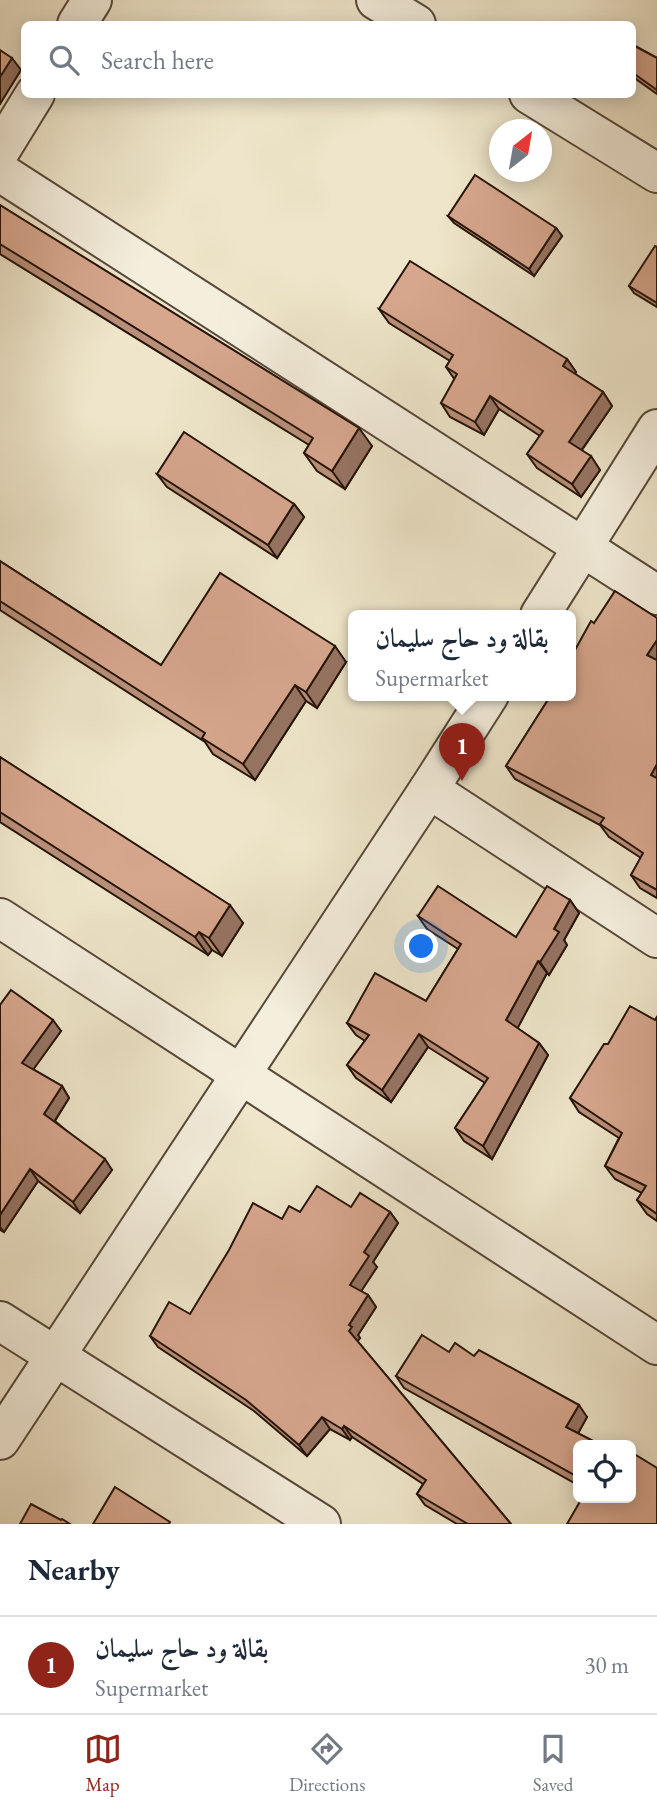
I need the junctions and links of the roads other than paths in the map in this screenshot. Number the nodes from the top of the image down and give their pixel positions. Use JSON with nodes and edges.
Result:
{"nodes":[{"id":1,"x":92,"y":0,"type":"edge"},
{"id":2,"x":376,"y":0,"type":"edge"},
{"id":3,"x":79,"y":21,"type":"edge"},
{"id":4,"x":411,"y":21,"type":"edge"},
{"id":5,"x":32,"y":98,"type":"edge"},
{"id":6,"x":535,"y":98,"type":"edge"},
{"id":7,"x":0,"y":151,"type":"edge"},
{"id":8,"x":0,"y":172,"type":"edge"},
{"id":9,"x":657,"y":173,"type":"edge"},
{"id":10,"x":657,"y":429,"type":"edge"},
{"id":11,"x":582,"y":548,"type":"junction"},
{"id":12,"x":657,"y":596,"type":"edge"},
{"id":13,"x":543,"y":610,"type":"edge"},
{"id":14,"x":485,"y":701,"type":"edge"},
{"id":15,"x":429,"y":789,"type":"junction"},
{"id":16,"x":0,"y":918,"type":"edge"},
{"id":17,"x":657,"y":938,"type":"edge"},
{"id":18,"x":240,"y":1073,"type":"junction"},
{"id":19,"x":0,"y":1321,"type":"edge"},
{"id":20,"x":657,"y":1345,"type":"edge"},
{"id":21,"x":55,"y":1356,"type":"junction"},
{"id":22,"x":0,"y":1440,"type":"edge"},
{"id":23,"x":321,"y":1524,"type":"edge"}],
"edges":[{"from":1,"to":3,"type":"street"},
{"from":2,"to":4,"type":"street"},
{"from":5,"to":7,"type":"street"},
{"from":6,"to":9,"type":"street"},
{"from":8,"to":11,"type":"street"},
{"from":10,"to":11,"type":"street"},
{"from":11,"to":12,"type":"street"},
{"from":11,"to":13,"type":"street"},
{"from":14,"to":15,"type":"street"},
{"from":15,"to":17,"type":"street"},
{"from":15,"to":18,"type":"street"},
{"from":16,"to":18,"type":"street"},
{"from":18,"to":20,"type":"street"},
{"from":18,"to":21,"type":"street"},
{"from":19,"to":21,"type":"street"},
{"from":21,"to":22,"type":"street"},
{"from":21,"to":23,"type":"street"}]}
